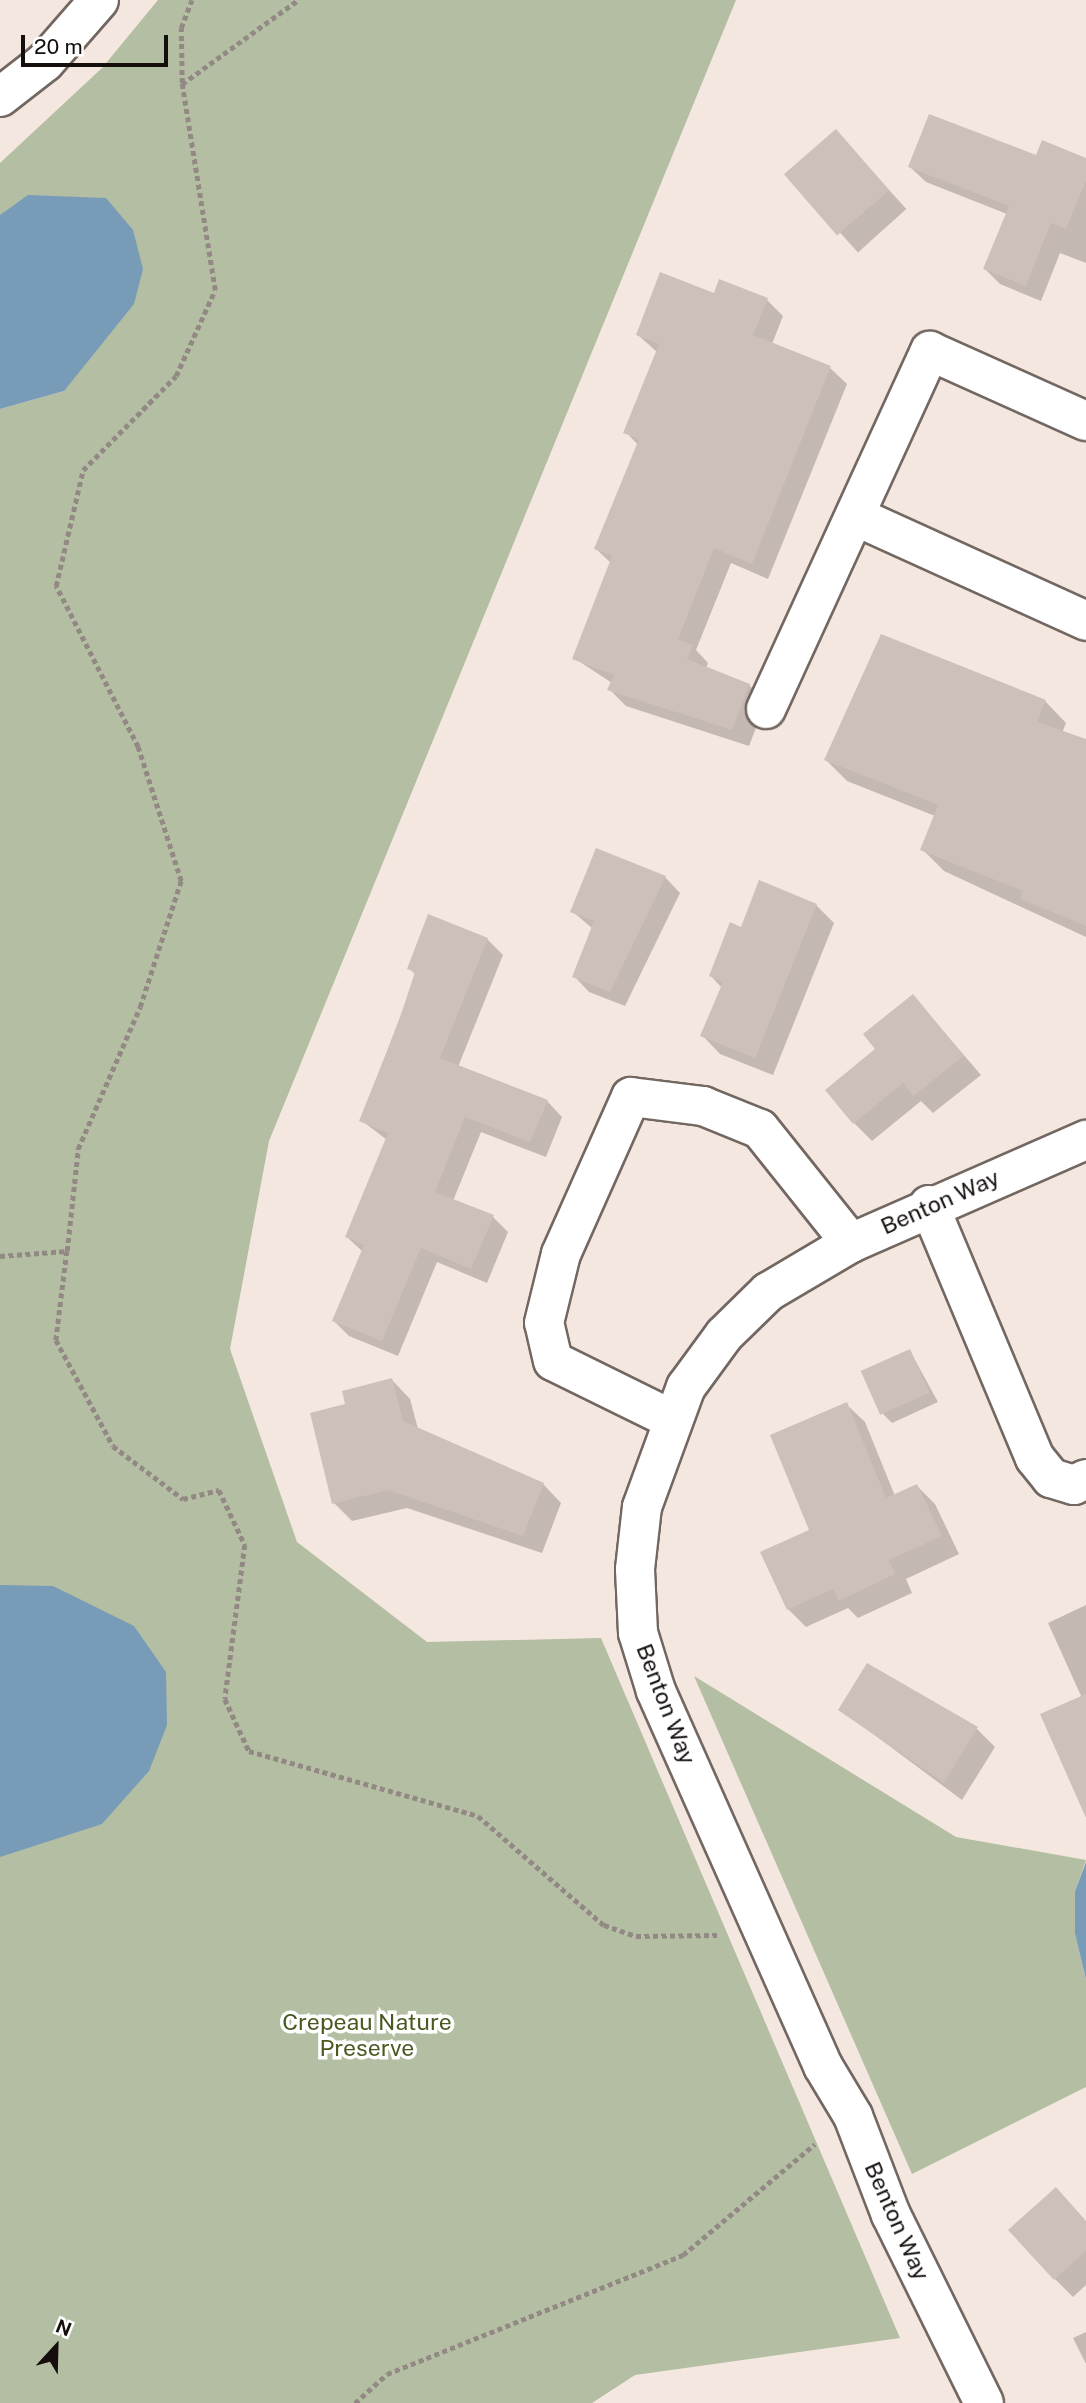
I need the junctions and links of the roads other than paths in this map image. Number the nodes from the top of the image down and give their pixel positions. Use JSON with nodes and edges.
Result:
{"nodes":[{"id":1,"x":99,"y":0,"type":"edge"},
{"id":2,"x":0,"y":97,"type":"edge"},
{"id":3,"x":1086,"y":421,"type":"edge"},
{"id":4,"x":855,"y":516,"type":"junction"},
{"id":5,"x":1086,"y":621,"type":"edge"},
{"id":6,"x":766,"y":709,"type":"dead end"},
{"id":7,"x":1086,"y":1140,"type":"edge"},
{"id":8,"x":929,"y":1205,"type":"junction"},
{"id":9,"x":850,"y":1242,"type":"junction"},
{"id":10,"x":671,"y":1419,"type":"junction"},
{"id":11,"x":1086,"y":1479,"type":"edge"},
{"id":12,"x":984,"y":2403,"type":"edge"}],
"edges":[{"from":1,"to":2,"type":"street"},
{"from":3,"to":4,"type":"street"},
{"from":4,"to":5,"type":"street"},
{"from":4,"to":6,"type":"street"},
{"from":7,"to":8,"type":"street","name":"Benton Way"},
{"from":8,"to":9,"type":"street","name":"Benton Way"},
{"from":8,"to":11,"type":"street"},
{"from":9,"to":10,"type":"street","name":"Benton Way"},
{"from":9,"to":10,"type":"street"},
{"from":10,"to":12,"type":"street","name":"Benton Way"}]}
